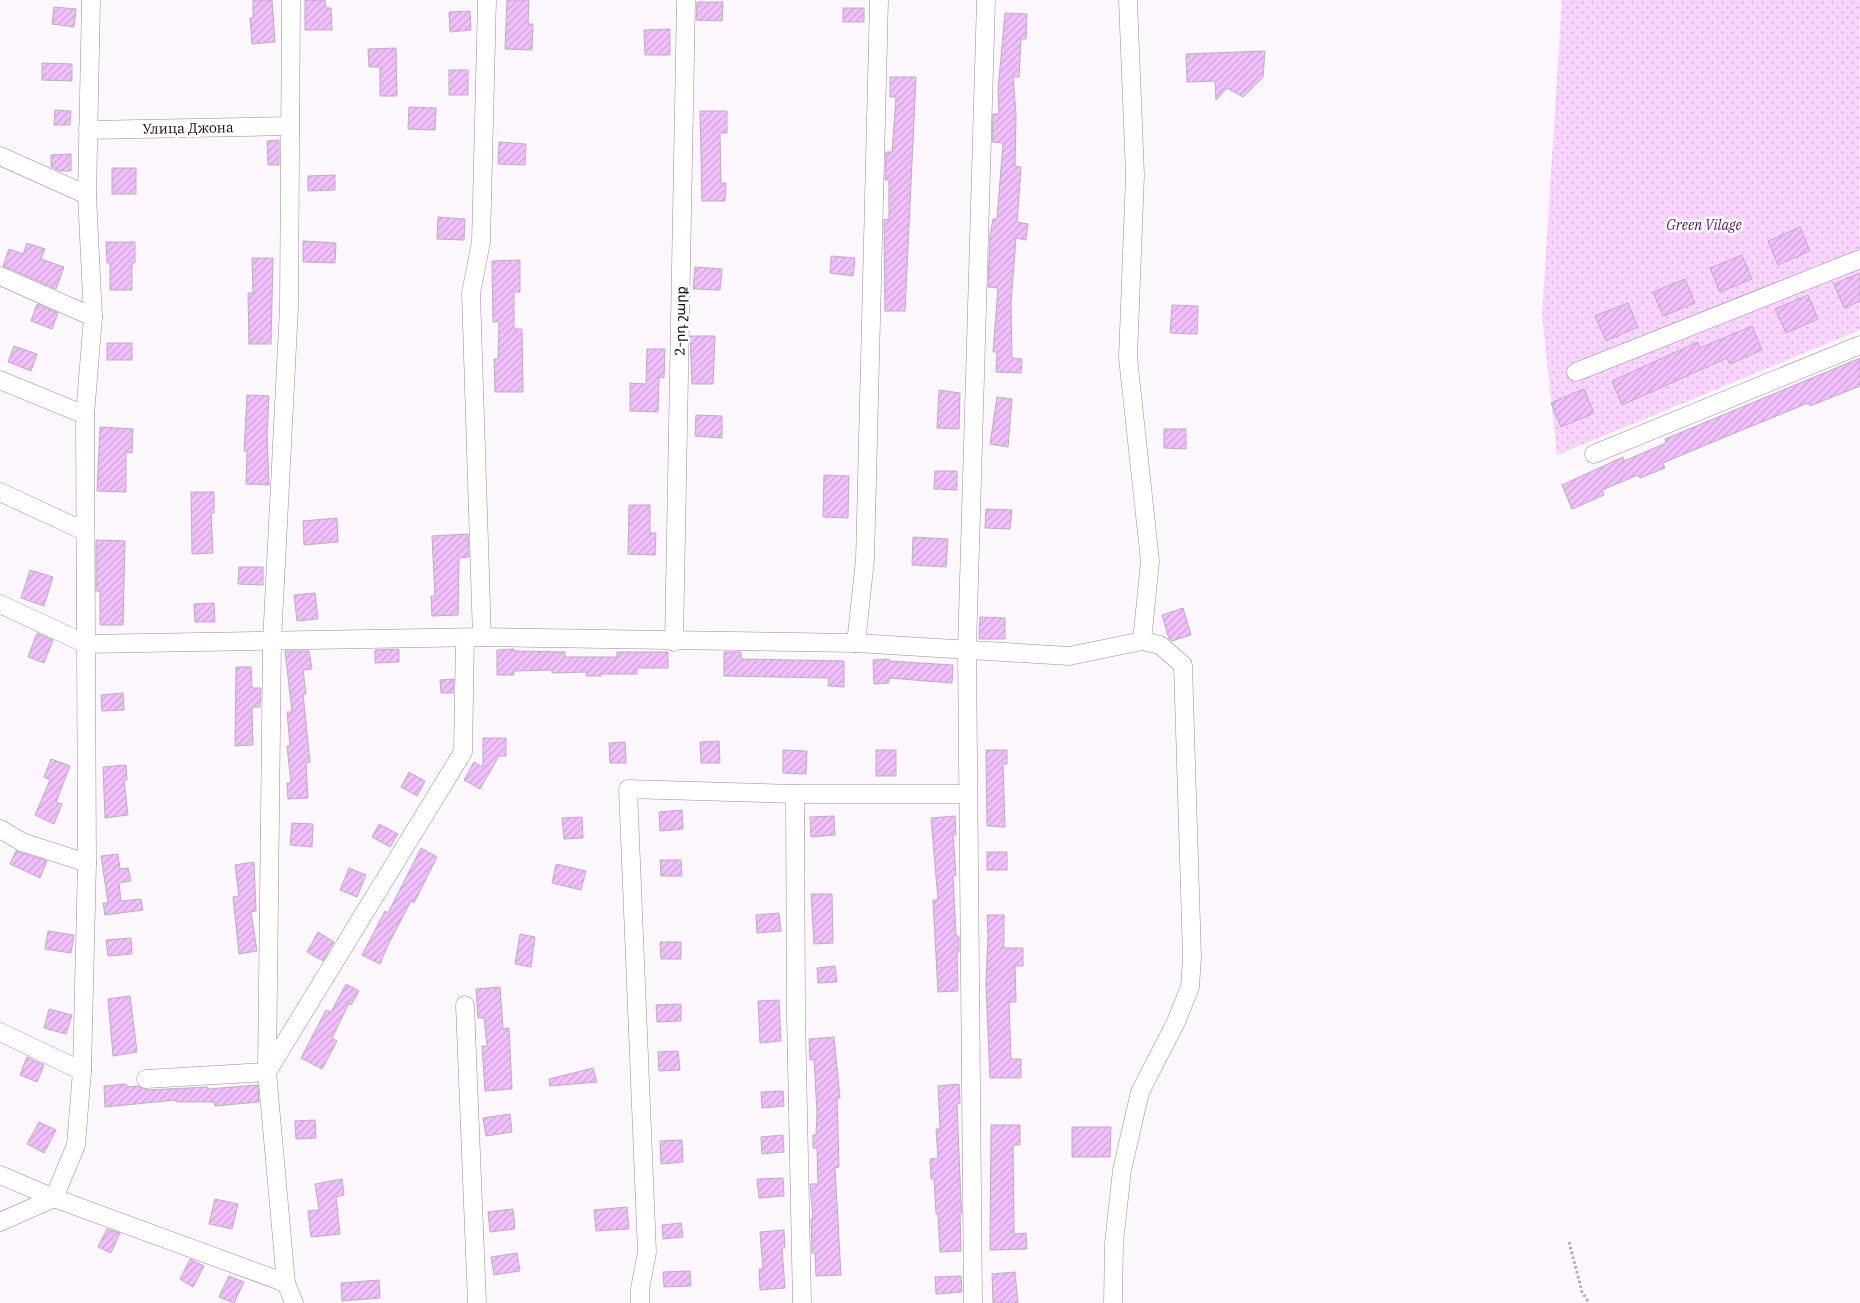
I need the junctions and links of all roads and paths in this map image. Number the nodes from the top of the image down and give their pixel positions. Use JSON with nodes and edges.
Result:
{"nodes":[{"id":1,"x":91,"y":0,"type":"edge"},
{"id":2,"x":291,"y":0,"type":"edge"},
{"id":3,"x":487,"y":0,"type":"edge"},
{"id":4,"x":686,"y":0,"type":"edge"},
{"id":5,"x":878,"y":0,"type":"edge"},
{"id":6,"x":986,"y":0,"type":"edge"},
{"id":7,"x":1128,"y":0,"type":"edge"},
{"id":8,"x":289,"y":126,"type":"junction"},
{"id":9,"x":88,"y":130,"type":"junction"},
{"id":10,"x":0,"y":156,"type":"edge"},
{"id":11,"x":88,"y":195,"type":"junction"},
{"id":12,"x":1860,"y":259,"type":"edge"},
{"id":13,"x":0,"y":276,"type":"edge"},
{"id":14,"x":93,"y":317,"type":"junction"},
{"id":15,"x":1860,"y":345,"type":"edge"},
{"id":16,"x":1576,"y":372,"type":"dead end"},
{"id":17,"x":0,"y":380,"type":"edge"},
{"id":18,"x":85,"y":415,"type":"junction"},
{"id":19,"x":1594,"y":454,"type":"dead end"},
{"id":20,"x":0,"y":492,"type":"edge"},
{"id":21,"x":84,"y":531,"type":"junction"},
{"id":22,"x":0,"y":604,"type":"edge"},
{"id":23,"x":474,"y":638,"type":"junction"},
{"id":24,"x":1142,"y":641,"type":"junction"},
{"id":25,"x":272,"y":642,"type":"junction"},
{"id":26,"x":674,"y":642,"type":"junction"},
{"id":27,"x":856,"y":643,"type":"junction"},
{"id":28,"x":86,"y":644,"type":"junction"},
{"id":29,"x":967,"y":649,"type":"junction"},
{"id":30,"x":795,"y":794,"type":"junction"},
{"id":31,"x":967,"y":794,"type":"junction"},
{"id":32,"x":0,"y":829,"type":"edge"},
{"id":33,"x":86,"y":862,"type":"junction"},
{"id":34,"x":465,"y":1005,"type":"dead end"},
{"id":35,"x":0,"y":1032,"type":"edge"},
{"id":36,"x":82,"y":1071,"type":"junction"},
{"id":37,"x":267,"y":1072,"type":"junction"},
{"id":38,"x":146,"y":1079,"type":"dead end"},
{"id":39,"x":0,"y":1175,"type":"edge"},
{"id":40,"x":54,"y":1198,"type":"junction"},
{"id":41,"x":0,"y":1222,"type":"edge"},
{"id":42,"x":1569,"y":1242,"type":"dead end"},
{"id":43,"x":286,"y":1283,"type":"junction"},
{"id":44,"x":294,"y":1303,"type":"edge"},
{"id":45,"x":477,"y":1303,"type":"edge"},
{"id":46,"x":640,"y":1303,"type":"edge"},
{"id":47,"x":802,"y":1303,"type":"edge"},
{"id":48,"x":972,"y":1303,"type":"edge"},
{"id":49,"x":1113,"y":1303,"type":"edge"},
{"id":50,"x":1589,"y":1303,"type":"edge"}],
"edges":[{"from":1,"to":9,"type":"street"},
{"from":2,"to":8,"type":"street"},
{"from":3,"to":23,"type":"street"},
{"from":4,"to":26,"type":"street","name":"2-րդ շարք"},
{"from":5,"to":27,"type":"street"},
{"from":6,"to":29,"type":"street"},
{"from":7,"to":24,"type":"street"},
{"from":8,"to":9,"type":"street","name":"Улица Джона"},
{"from":8,"to":25,"type":"street"},
{"from":9,"to":11,"type":"street"},
{"from":10,"to":11,"type":"street"},
{"from":11,"to":14,"type":"street"},
{"from":12,"to":16,"type":"street"},
{"from":13,"to":14,"type":"street"},
{"from":14,"to":18,"type":"street"},
{"from":15,"to":19,"type":"street"},
{"from":17,"to":18,"type":"street"},
{"from":18,"to":21,"type":"street"},
{"from":20,"to":21,"type":"street"},
{"from":21,"to":28,"type":"street"},
{"from":22,"to":28,"type":"street"},
{"from":23,"to":25,"type":"street"},
{"from":23,"to":26,"type":"street"},
{"from":23,"to":37,"type":"street"},
{"from":24,"to":29,"type":"street"},
{"from":24,"to":49,"type":"street"},
{"from":25,"to":28,"type":"street"},
{"from":25,"to":37,"type":"street"},
{"from":26,"to":27,"type":"street"},
{"from":27,"to":29,"type":"street"},
{"from":28,"to":33,"type":"street"},
{"from":29,"to":31,"type":"street"},
{"from":30,"to":31,"type":"street"},
{"from":30,"to":46,"type":"street"},
{"from":30,"to":47,"type":"street"},
{"from":31,"to":48,"type":"street"},
{"from":32,"to":33,"type":"street"},
{"from":33,"to":36,"type":"street"},
{"from":34,"to":45,"type":"street"},
{"from":35,"to":36,"type":"street"},
{"from":36,"to":40,"type":"street"},
{"from":37,"to":38,"type":"street"},
{"from":37,"to":43,"type":"street"},
{"from":39,"to":40,"type":"street"},
{"from":40,"to":41,"type":"street"},
{"from":40,"to":43,"type":"street"},
{"from":42,"to":50,"type":"path"},
{"from":43,"to":44,"type":"street"}]}
